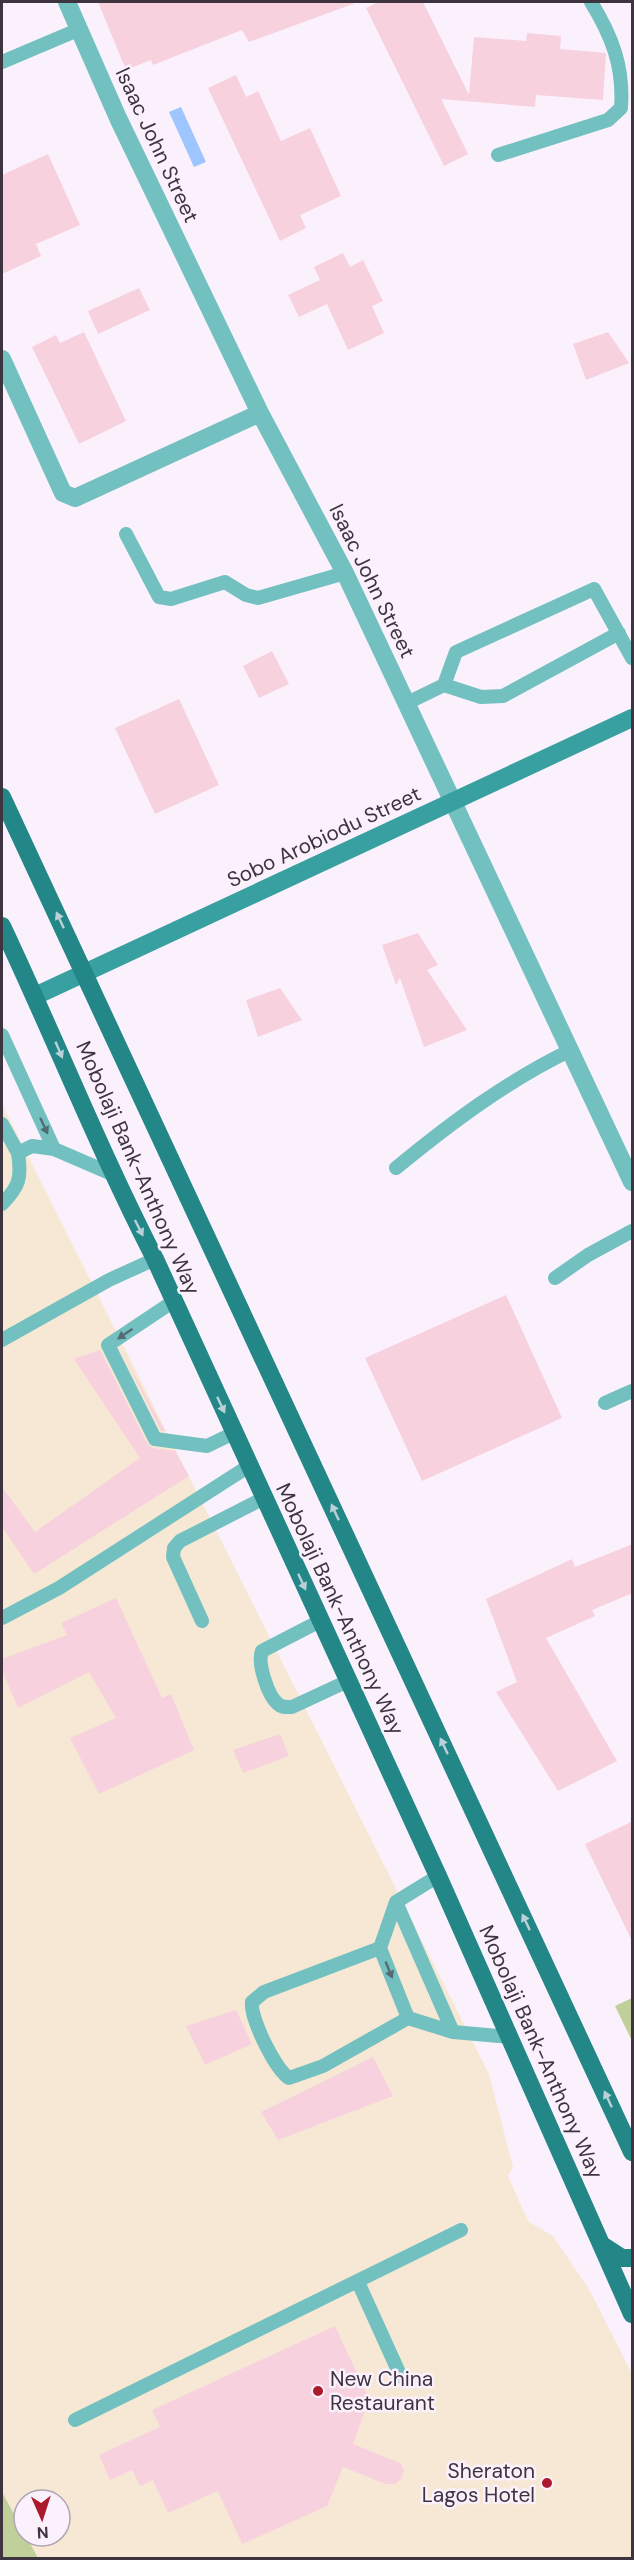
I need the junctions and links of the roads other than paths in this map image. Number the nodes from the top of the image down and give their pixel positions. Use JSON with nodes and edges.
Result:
{"nodes":[{"id":1,"x":67,"y":2,"type":"edge"},
{"id":2,"x":591,"y":2,"type":"edge"},
{"id":3,"x":80,"y":29,"type":"junction"},
{"id":4,"x":3,"y":59,"type":"edge"},
{"id":5,"x":498,"y":155,"type":"dead end"},
{"id":6,"x":2,"y":359,"type":"edge"},
{"id":7,"x":260,"y":413,"type":"junction"},
{"id":8,"x":126,"y":534,"type":"dead end"},
{"id":9,"x":345,"y":573,"type":"junction"},
{"id":10,"x":620,"y":633,"type":"junction"},
{"id":11,"x":633,"y":658,"type":"edge"},
{"id":12,"x":444,"y":685,"type":"junction"},
{"id":13,"x":407,"y":703,"type":"junction"},
{"id":14,"x":633,"y":718,"type":"edge"},
{"id":15,"x":2,"y":797,"type":"edge"},
{"id":16,"x":454,"y":801,"type":"junction"},
{"id":17,"x":3,"y":936,"type":"edge"},
{"id":18,"x":85,"y":973,"type":"junction"},
{"id":19,"x":35,"y":996,"type":"junction"},
{"id":20,"x":2,"y":1035,"type":"edge"},
{"id":21,"x":571,"y":1050,"type":"junction"},
{"id":22,"x":2,"y":1124,"type":"edge"},
{"id":23,"x":54,"y":1149,"type":"junction"},
{"id":24,"x":18,"y":1153,"type":"junction"},
{"id":25,"x":396,"y":1167,"type":"dead end"},
{"id":26,"x":112,"y":1174,"type":"junction"},
{"id":27,"x":633,"y":1182,"type":"edge"},
{"id":28,"x":2,"y":1204,"type":"edge"},
{"id":29,"x":633,"y":1231,"type":"edge"},
{"id":30,"x":154,"y":1259,"type":"junction"},
{"id":31,"x":555,"y":1278,"type":"dead end"},
{"id":32,"x":174,"y":1301,"type":"junction"},
{"id":33,"x":2,"y":1340,"type":"edge"},
{"id":34,"x":633,"y":1391,"type":"edge"},
{"id":35,"x":605,"y":1403,"type":"dead end"},
{"id":36,"x":234,"y":1433,"type":"junction"},
{"id":37,"x":249,"y":1466,"type":"junction"},
{"id":38,"x":264,"y":1498,"type":"junction"},
{"id":39,"x":2,"y":1618,"type":"edge"},
{"id":40,"x":202,"y":1621,"type":"dead end"},
{"id":41,"x":320,"y":1621,"type":"junction"},
{"id":42,"x":348,"y":1681,"type":"junction"},
{"id":43,"x":438,"y":1876,"type":"junction"},
{"id":44,"x":396,"y":1902,"type":"junction"},
{"id":45,"x":380,"y":1948,"type":"junction"},
{"id":46,"x":408,"y":2018,"type":"junction"},
{"id":47,"x":453,"y":2031,"type":"junction"},
{"id":48,"x":511,"y":2037,"type":"junction"},
{"id":49,"x":633,"y":2152,"type":"edge"},
{"id":50,"x":461,"y":2230,"type":"dead end"},
{"id":51,"x":601,"y":2244,"type":"junction"},
{"id":52,"x":633,"y":2258,"type":"edge"},
{"id":53,"x":358,"y":2282,"type":"junction"},
{"id":54,"x":633,"y":2314,"type":"edge"},
{"id":55,"x":401,"y":2377,"type":"dead end"},
{"id":56,"x":75,"y":2420,"type":"dead end"}],
"edges":[{"from":1,"to":3,"type":"street","name":"Isaac John Street"},
{"from":2,"to":5,"type":"lane"},
{"from":3,"to":4,"type":"lane"},
{"from":3,"to":7,"type":"street","name":"Isaac John Street"},
{"from":6,"to":7,"type":"street"},
{"from":7,"to":9,"type":"street","name":"Isaac John Street"},
{"from":8,"to":9,"type":"lane"},
{"from":9,"to":13,"type":"street","name":"Isaac John Street"},
{"from":10,"to":11,"type":"lane"},
{"from":10,"to":12,"type":"lane"},
{"from":10,"to":12,"type":"lane"},
{"from":12,"to":13,"type":"lane"},
{"from":13,"to":16,"type":"street","name":"Isaac John Street"},
{"from":14,"to":16,"type":"street","name":"Sobo Arobiodu Street"},
{"from":18,"to":15,"type":"main road","name":"Mobolaji Bank-Anthony Way","one_way":true},
{"from":16,"to":18,"type":"street","name":"Sobo Arobiodu Street"},
{"from":16,"to":21,"type":"street","name":"Isaac John Street"},
{"from":17,"to":19,"type":"main road","name":"Mobolaji Bank-Anthony Way"},
{"from":18,"to":19,"type":"street","name":"Sobo Arobiodu Street"},
{"from":49,"to":18,"type":"main road","name":"Mobolaji Bank-Anthony Way","one_way":true},
{"from":19,"to":26,"type":"main road","name":"Mobolaji Bank-Anthony Way","one_way":true},
{"from":20,"to":23,"type":"lane","one_way":true},
{"from":21,"to":25,"type":"lane"},
{"from":21,"to":27,"type":"street","name":"Isaac John Street"},
{"from":22,"to":24,"type":"lane"},
{"from":23,"to":24,"type":"lane"},
{"from":23,"to":26,"type":"lane"},
{"from":24,"to":28,"type":"lane"},
{"from":26,"to":30,"type":"main road","name":"Mobolaji Bank-Anthony Way","one_way":true},
{"from":29,"to":31,"type":"lane"},
{"from":30,"to":32,"type":"main road","name":"Mobolaji Bank-Anthony Way"},
{"from":30,"to":33,"type":"lane"},
{"from":32,"to":36,"type":"main road","name":"Mobolaji Bank-Anthony Way","one_way":true},
{"from":32,"to":36,"type":"lane","one_way":true},
{"from":34,"to":35,"type":"lane"},
{"from":36,"to":37,"type":"main road","name":"Mobolaji Bank-Anthony Way"},
{"from":37,"to":38,"type":"main road","name":"Mobolaji Bank-Anthony Way"},
{"from":37,"to":39,"type":"lane"},
{"from":38,"to":40,"type":"lane"},
{"from":38,"to":41,"type":"main road","name":"Mobolaji Bank-Anthony Way","one_way":true},
{"from":41,"to":42,"type":"main road","name":"Mobolaji Bank-Anthony Way"},
{"from":41,"to":42,"type":"lane"},
{"from":42,"to":43,"type":"main road","name":"Mobolaji Bank-Anthony Way"},
{"from":43,"to":44,"type":"lane"},
{"from":43,"to":48,"type":"main road","name":"Mobolaji Bank-Anthony Way"},
{"from":44,"to":45,"type":"lane"},
{"from":44,"to":47,"type":"lane"},
{"from":45,"to":46,"type":"lane","one_way":true},
{"from":45,"to":46,"type":"lane"},
{"from":46,"to":47,"type":"lane"},
{"from":47,"to":48,"type":"lane"},
{"from":48,"to":51,"type":"main road","name":"Mobolaji Bank-Anthony Way"},
{"from":50,"to":53,"type":"lane"},
{"from":51,"to":52,"type":"main road"},
{"from":51,"to":54,"type":"main road","name":"Mobolaji Bank-Anthony Way"},
{"from":53,"to":55,"type":"lane"},
{"from":53,"to":56,"type":"lane"}]}
